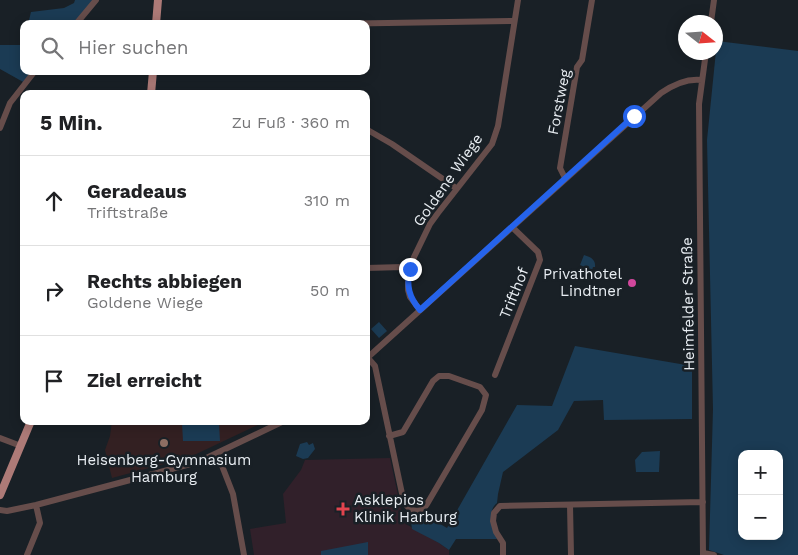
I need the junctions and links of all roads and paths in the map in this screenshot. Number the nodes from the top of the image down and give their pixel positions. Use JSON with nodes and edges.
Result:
{"nodes":[{"id":1,"x":96,"y":0,"type":"edge"},
{"id":2,"x":158,"y":0,"type":"edge"},
{"id":3,"x":518,"y":0,"type":"edge"},
{"id":4,"x":592,"y":0,"type":"edge"},
{"id":5,"x":714,"y":0,"type":"edge"},
{"id":6,"x":712,"y":15,"type":"edge"},
{"id":7,"x":79,"y":20,"type":"edge"},
{"id":8,"x":156,"y":20,"type":"edge"},
{"id":9,"x":514,"y":21,"type":"junction"},
{"id":10,"x":370,"y":23,"type":"edge"},
{"id":11,"x":705,"y":60,"type":"edge"},
{"id":12,"x":32,"y":75,"type":"edge"},
{"id":13,"x":153,"y":75,"type":"edge"},
{"id":14,"x":702,"y":80,"type":"junction"},
{"id":15,"x":151,"y":90,"type":"edge"},
{"id":16,"x":0,"y":128,"type":"edge"},
{"id":17,"x":370,"y":131,"type":"edge"},
{"id":18,"x":565,"y":178,"type":"junction"},
{"id":19,"x":456,"y":188,"type":"junction"},
{"id":20,"x":512,"y":227,"type":"junction"},
{"id":21,"x":370,"y":268,"type":"edge"},
{"id":22,"x":410,"y":269,"type":"junction"},
{"id":23,"x":420,"y":310,"type":"junction"},
{"id":24,"x":370,"y":355,"type":"edge"},
{"id":25,"x":370,"y":361,"type":"edge"},
{"id":26,"x":495,"y":376,"type":"dead end"},
{"id":27,"x":29,"y":425,"type":"edge"},
{"id":28,"x":276,"y":425,"type":"edge"},
{"id":29,"x":389,"y":436,"type":"junction"},
{"id":30,"x":0,"y":438,"type":"edge"},
{"id":31,"x":21,"y":446,"type":"junction"},
{"id":32,"x":216,"y":453,"type":"junction"},
{"id":33,"x":0,"y":495,"type":"edge"},
{"id":34,"x":703,"y":502,"type":"junction"},
{"id":35,"x":36,"y":505,"type":"junction"},
{"id":36,"x":570,"y":505,"type":"junction"},
{"id":37,"x":0,"y":510,"type":"edge"},
{"id":38,"x":703,"y":554,"type":"edge"},
{"id":39,"x":27,"y":555,"type":"edge"},
{"id":40,"x":244,"y":555,"type":"edge"},
{"id":41,"x":503,"y":555,"type":"edge"},
{"id":42,"x":570,"y":555,"type":"edge"},
{"id":43,"x":714,"y":555,"type":"edge"}],
"edges":[{"from":1,"to":7,"type":"street"},
{"from":2,"to":8,"type":"main road"},
{"from":3,"to":9,"type":"street","name":"Goldene Wiege"},
{"from":4,"to":18,"type":"street","name":"Forstweg"},
{"from":5,"to":6,"type":"street"},
{"from":9,"to":10,"type":"street"},
{"from":9,"to":19,"type":"street","name":"Goldene Wiege"},
{"from":11,"to":14,"type":"street","name":"Heimfelder Straße"},
{"from":12,"to":16,"type":"street"},
{"from":13,"to":15,"type":"main road"},
{"from":14,"to":18,"type":"street"},
{"from":14,"to":34,"type":"street","name":"Heimfelder Straße"},
{"from":17,"to":19,"type":"street"},
{"from":18,"to":20,"type":"street"},
{"from":19,"to":22,"type":"street","name":"Goldene Wiege"},
{"from":20,"to":23,"type":"street"},
{"from":20,"to":26,"type":"street","name":"Trifthof"},
{"from":21,"to":22,"type":"street"},
{"from":22,"to":23,"type":"street","name":"Goldene Wiege"},
{"from":23,"to":24,"type":"street"},
{"from":25,"to":29,"type":"street"},
{"from":27,"to":31,"type":"main road"},
{"from":28,"to":32,"type":"street"},
{"from":29,"to":29,"type":"street"},
{"from":30,"to":31,"type":"street"},
{"from":31,"to":33,"type":"main road"},
{"from":32,"to":35,"type":"street"},
{"from":32,"to":40,"type":"street"},
{"from":34,"to":36,"type":"street"},
{"from":34,"to":38,"type":"street","name":"Heimfelder Straße"},
{"from":35,"to":37,"type":"street"},
{"from":35,"to":39,"type":"street"},
{"from":36,"to":41,"type":"street"},
{"from":36,"to":42,"type":"street"},
{"from":38,"to":43,"type":"street"}]}
